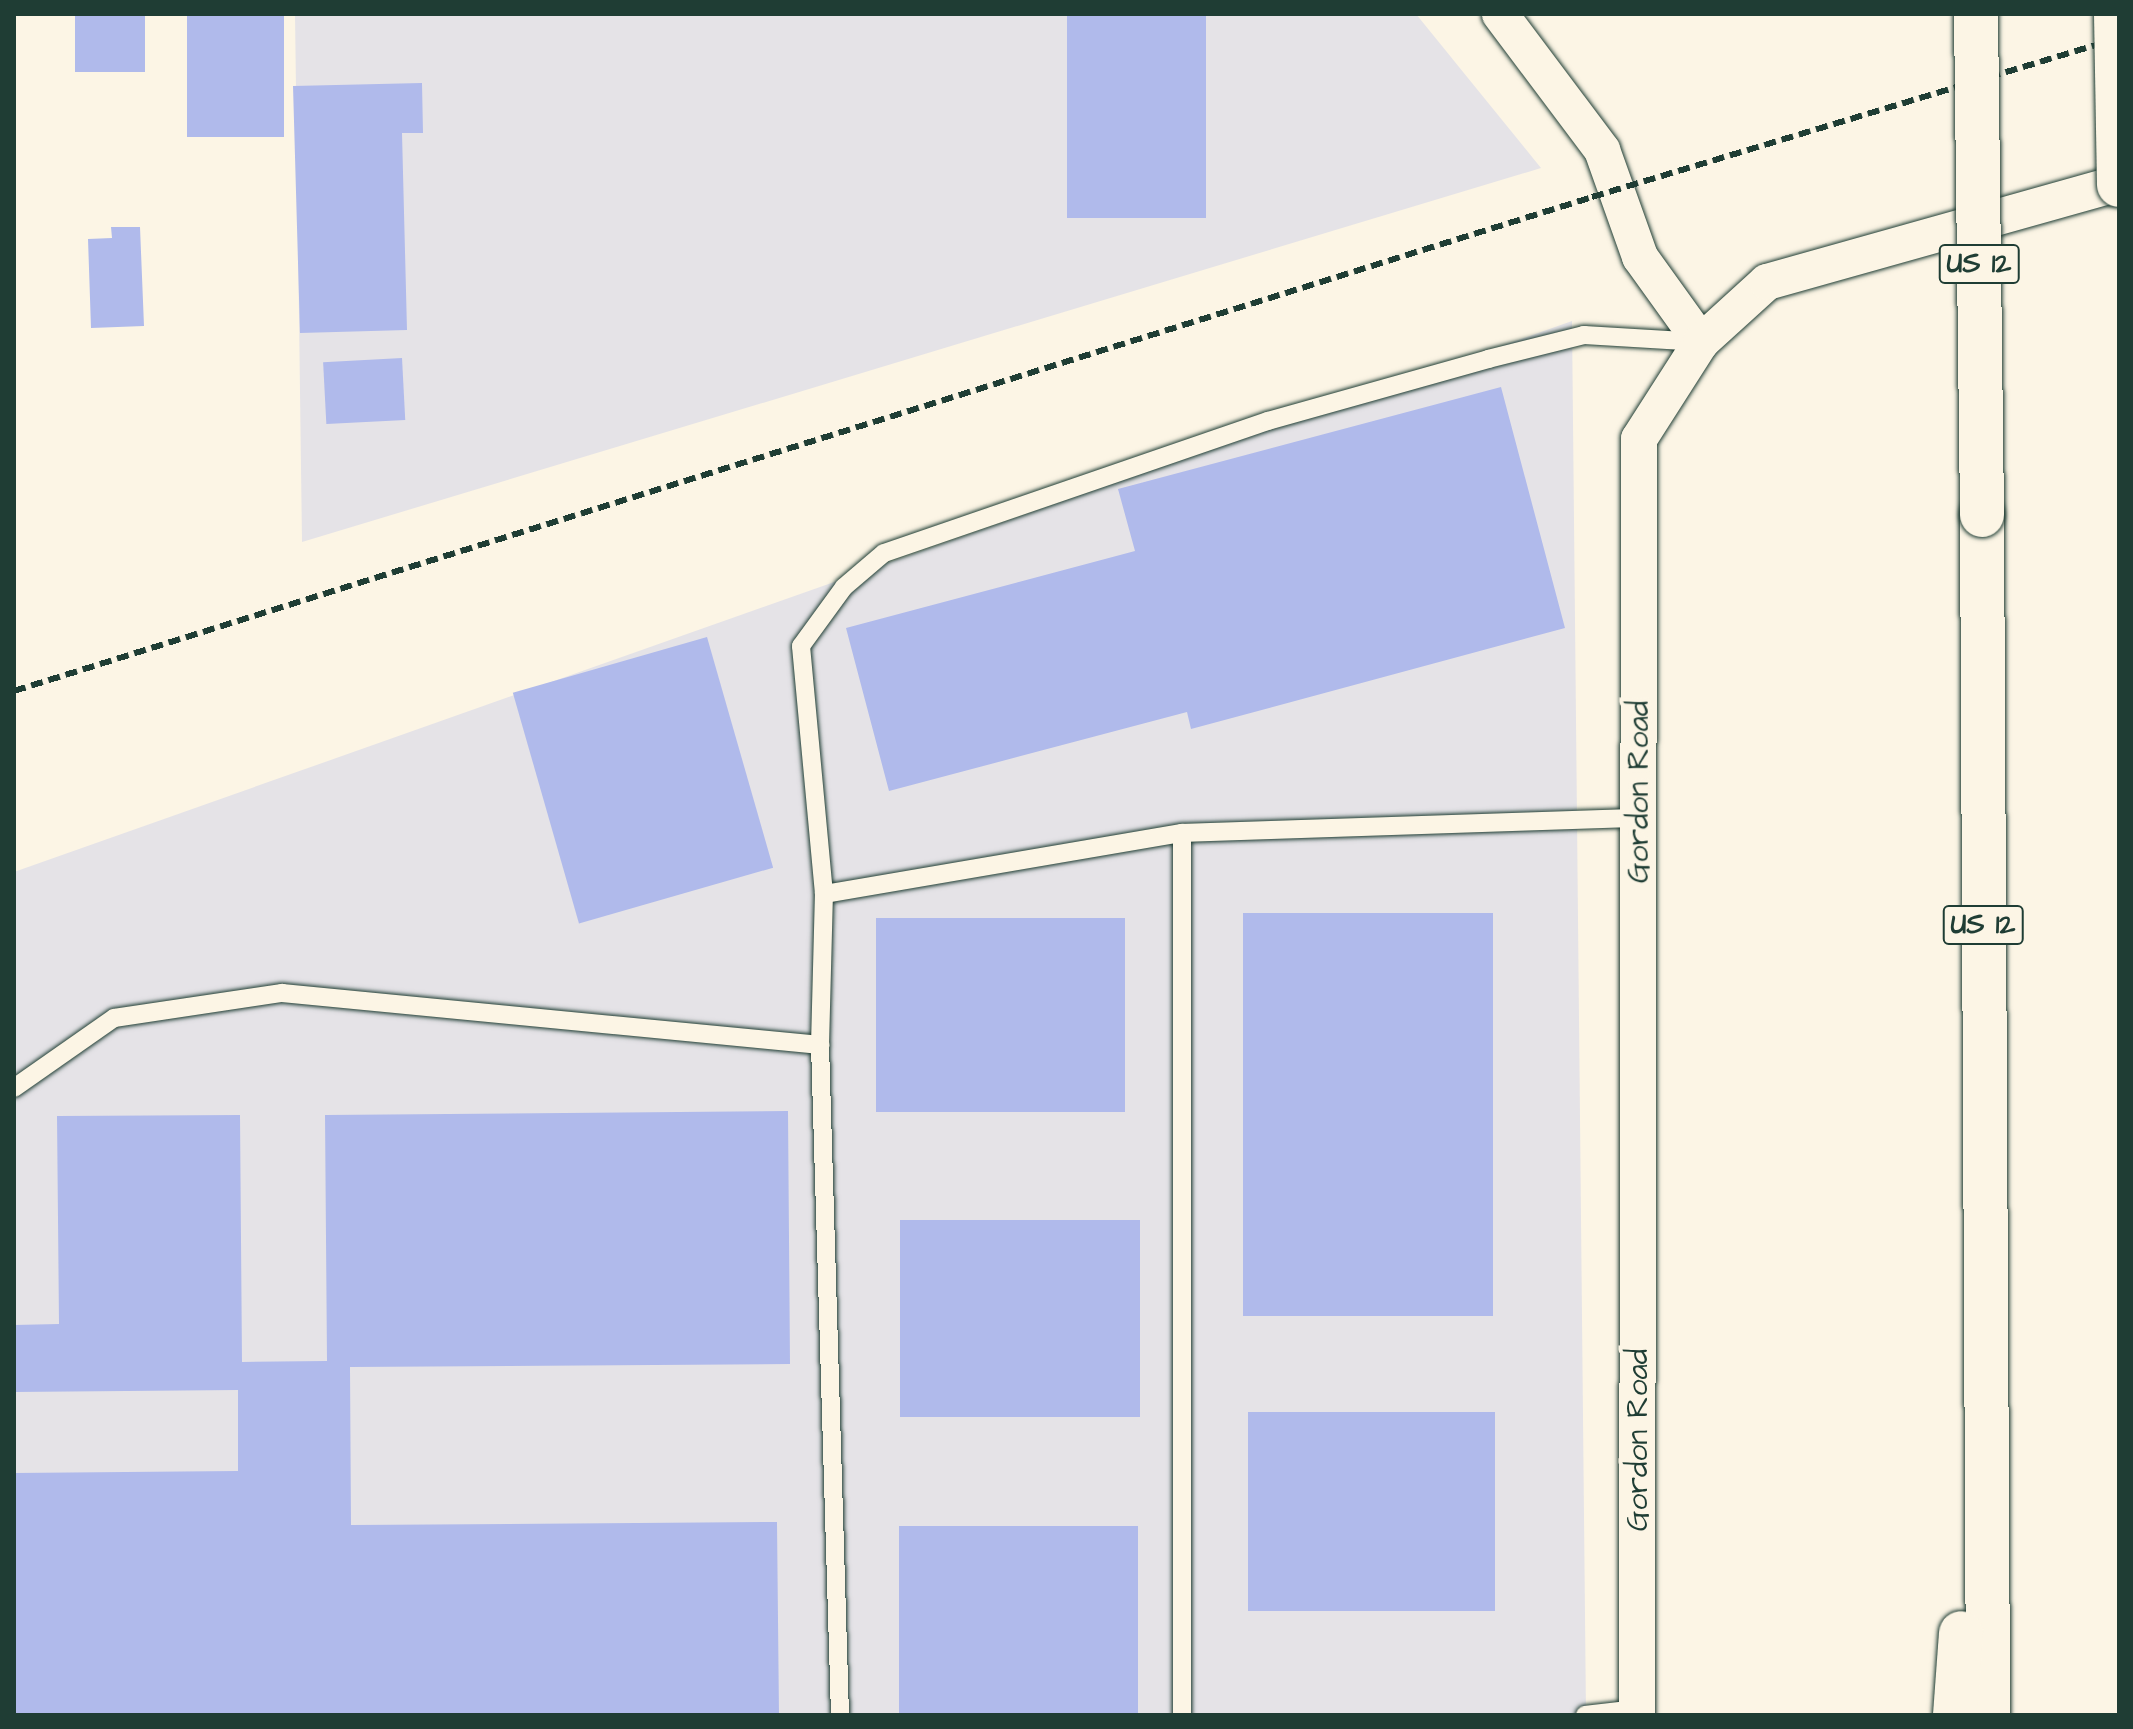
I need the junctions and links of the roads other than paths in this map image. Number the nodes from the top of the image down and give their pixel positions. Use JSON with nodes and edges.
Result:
{"nodes":[{"id":1,"x":1500,"y":14,"type":"edge"},
{"id":2,"x":1976,"y":14,"type":"edge"},
{"id":3,"x":2116,"y":14,"type":"edge"},
{"id":4,"x":2119,"y":184,"type":"edge"},
{"id":5,"x":1701,"y":342,"type":"junction"},
{"id":6,"x":1639,"y":818,"type":"junction"},
{"id":7,"x":1182,"y":833,"type":"junction"},
{"id":8,"x":824,"y":894,"type":"junction"},
{"id":9,"x":820,"y":1045,"type":"junction"},
{"id":10,"x":14,"y":1088,"type":"edge"},
{"id":11,"x":1985,"y":1336,"type":"junction"},
{"id":12,"x":1637,"y":1712,"type":"edge"},
{"id":13,"x":840,"y":1715,"type":"edge"},
{"id":14,"x":1182,"y":1715,"type":"edge"},
{"id":15,"x":1585,"y":1715,"type":"edge"},
{"id":16,"x":1955,"y":1715,"type":"edge"},
{"id":17,"x":1988,"y":1715,"type":"edge"}],
"edges":[{"from":1,"to":5,"type":"street"},
{"from":2,"to":11,"type":"highway","number":"US 12","bridge":true},
{"from":3,"to":4,"type":"highway","bridge":true},
{"from":4,"to":5,"type":"street","name":"Gordon Road"},
{"from":5,"to":6,"type":"street","name":"Gordon Road"},
{"from":5,"to":8,"type":"lane"},
{"from":6,"to":7,"type":"lane"},
{"from":6,"to":12,"type":"street","name":"Gordon Road"},
{"from":7,"to":8,"type":"lane"},
{"from":7,"to":14,"type":"lane"},
{"from":8,"to":9,"type":"lane"},
{"from":9,"to":10,"type":"lane"},
{"from":9,"to":13,"type":"lane"},
{"from":11,"to":16,"type":"highway"},
{"from":11,"to":17,"type":"highway","number":"US 12"},
{"from":12,"to":15,"type":"lane"}]}
